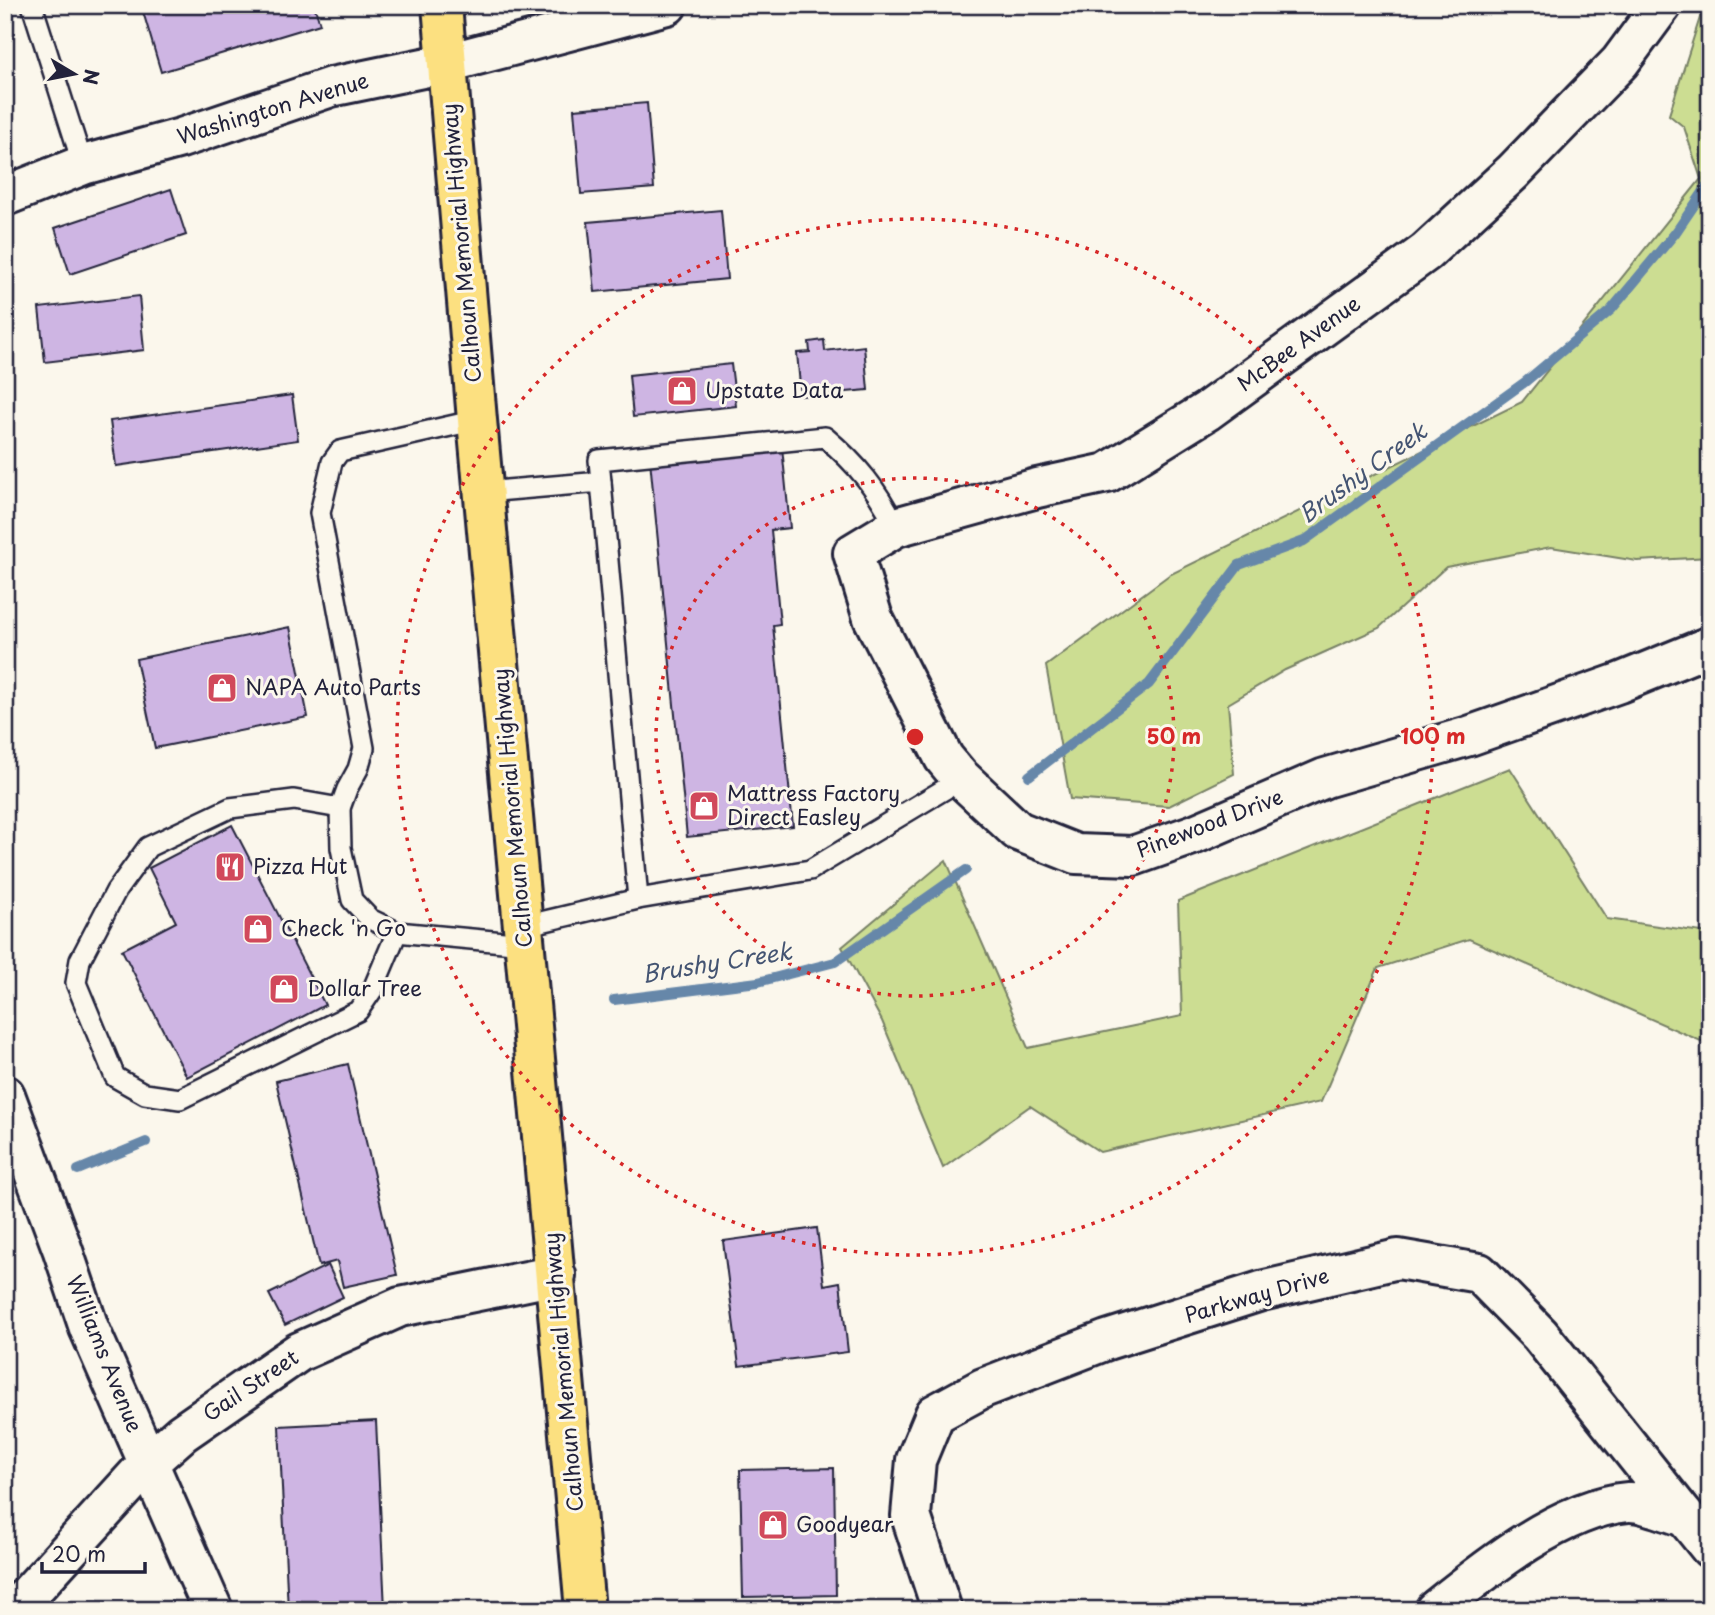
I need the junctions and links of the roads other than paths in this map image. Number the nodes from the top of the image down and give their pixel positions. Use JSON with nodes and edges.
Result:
{"nodes":[{"id":1,"x":32,"y":5,"type":"edge"},
{"id":2,"x":442,"y":5,"type":"edge"},
{"id":3,"x":667,"y":5,"type":"edge"},
{"id":4,"x":1662,"y":5,"type":"edge"},
{"id":5,"x":561,"y":19,"type":"edge"},
{"id":6,"x":447,"y":62,"type":"junction"},
{"id":7,"x":83,"y":165,"type":"junction"},
{"id":8,"x":5,"y":196,"type":"edge"},
{"id":9,"x":477,"y":420,"type":"junction"},
{"id":10,"x":601,"y":482,"type":"junction"},
{"id":11,"x":484,"y":492,"type":"junction"},
{"id":12,"x":896,"y":527,"type":"junction"},
{"id":13,"x":853,"y":553,"type":"joint"},
{"id":14,"x":1710,"y":646,"type":"edge"},
{"id":15,"x":959,"y":776,"type":"junction"},
{"id":16,"x":340,"y":808,"type":"junction"},
{"id":17,"x":638,"y":899,"type":"junction"},
{"id":18,"x":397,"y":932,"type":"junction"},
{"id":19,"x":525,"y":935,"type":"junction"},
{"id":20,"x":5,"y":1095,"type":"edge"},
{"id":21,"x":556,"y":1275,"type":"junction"},
{"id":22,"x":149,"y":1462,"type":"junction"},
{"id":23,"x":1685,"y":1517,"type":"junction"},
{"id":24,"x":1710,"y":1548,"type":"edge"},
{"id":25,"x":14,"y":1610,"type":"edge"},
{"id":26,"x":212,"y":1610,"type":"edge"},
{"id":27,"x":585,"y":1610,"type":"edge"},
{"id":28,"x":942,"y":1610,"type":"edge"},
{"id":29,"x":1435,"y":1610,"type":"edge"}],
"edges":[{"from":1,"to":7,"type":"lane"},
{"from":2,"to":6,"type":"highway","name":"Calhoun Memorial Highway"},
{"from":3,"to":5,"type":"street","name":"Washington Avenue"},
{"from":4,"to":12,"type":"street","name":"McBee Avenue"},
{"from":5,"to":6,"type":"street","name":"Washington Avenue"},
{"from":6,"to":7,"type":"street","name":"Washington Avenue"},
{"from":6,"to":9,"type":"highway","name":"Calhoun Memorial Highway"},
{"from":7,"to":8,"type":"street","name":"Washington Avenue"},
{"from":9,"to":11,"type":"highway","name":"Calhoun Memorial Highway"},
{"from":9,"to":16,"type":"lane"},
{"from":10,"to":11,"type":"lane"},
{"from":10,"to":12,"type":"lane"},
{"from":10,"to":17,"type":"lane"},
{"from":11,"to":19,"type":"highway","name":"Calhoun Memorial Highway"},
{"from":12,"to":13,"type":"street","name":"McBee Avenue"},
{"from":13,"to":15,"type":"street","name":"Pinewood Drive"},
{"from":14,"to":15,"type":"street","name":"Pinewood Drive"},
{"from":15,"to":17,"type":"lane"},
{"from":16,"to":18,"type":"lane"},
{"from":16,"to":18,"type":"lane"},
{"from":17,"to":19,"type":"lane"},
{"from":18,"to":19,"type":"lane"},
{"from":19,"to":21,"type":"highway","name":"Calhoun Memorial Highway"},
{"from":20,"to":22,"type":"street","name":"Williams Avenue"},
{"from":21,"to":22,"type":"street","name":"Gail Street"},
{"from":21,"to":27,"type":"highway","name":"Calhoun Memorial Highway"},
{"from":22,"to":25,"type":"street","name":"Gail Street"},
{"from":22,"to":26,"type":"street","name":"Williams Avenue"},
{"from":23,"to":24,"type":"street","name":"Parkway Drive"},
{"from":23,"to":28,"type":"street","name":"Parkway Drive"},
{"from":23,"to":29,"type":"street"}]}
